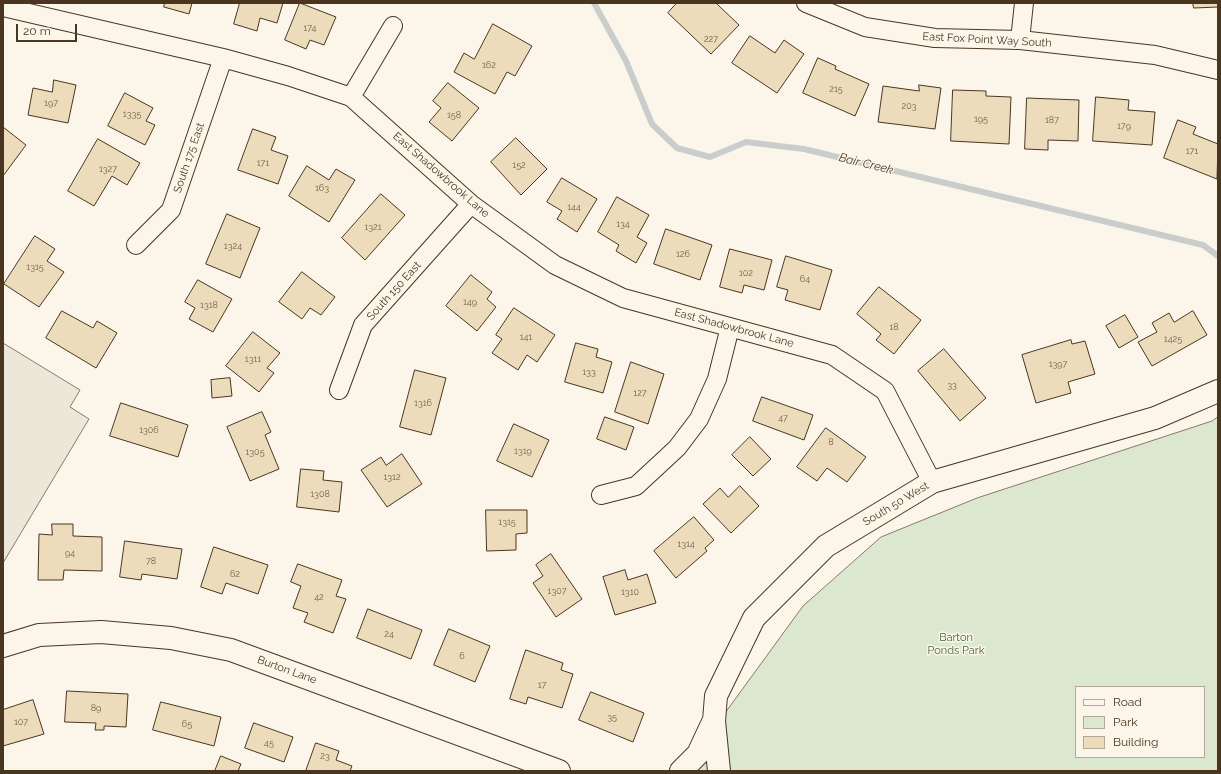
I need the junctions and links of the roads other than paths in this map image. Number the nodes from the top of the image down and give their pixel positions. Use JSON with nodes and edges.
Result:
{"nodes":[{"id":1,"x":806,"y":3,"type":"edge"},
{"id":2,"x":1024,"y":3,"type":"edge"},
{"id":3,"x":3,"y":7,"type":"edge"},
{"id":4,"x":393,"y":26,"type":"dead end"},
{"id":5,"x":1020,"y":40,"type":"junction"},
{"id":6,"x":223,"y":58,"type":"junction"},
{"id":7,"x":1218,"y":70,"type":"edge"},
{"id":8,"x":351,"y":97,"type":"junction"},
{"id":9,"x":471,"y":204,"type":"junction"},
{"id":10,"x":136,"y":245,"type":"dead end"},
{"id":11,"x":730,"y":327,"type":"junction"},
{"id":12,"x":338,"y":390,"type":"dead end"},
{"id":13,"x":1218,"y":391,"type":"edge"},
{"id":14,"x":932,"y":482,"type":"junction"},
{"id":15,"x":601,"y":494,"type":"dead end"},
{"id":16,"x":3,"y":646,"type":"edge"},
{"id":17,"x":714,"y":721,"type":"junction"},
{"id":18,"x":559,"y":771,"type":"edge"},
{"id":19,"x":681,"y":771,"type":"edge"},
{"id":20,"x":719,"y":771,"type":"edge"}],
"edges":[{"from":1,"to":5,"type":"street","name":"East Fox Point Way South"},
{"from":2,"to":5,"type":"street"},
{"from":3,"to":6,"type":"street","name":"East Shadowbrook Lane"},
{"from":4,"to":8,"type":"street"},
{"from":5,"to":7,"type":"street","name":"East Fox Point Way South"},
{"from":6,"to":8,"type":"street","name":"East Shadowbrook Lane"},
{"from":6,"to":10,"type":"street","name":"South 175 East"},
{"from":8,"to":9,"type":"street","name":"East Shadowbrook Lane"},
{"from":9,"to":11,"type":"street","name":"East Shadowbrook Lane"},
{"from":9,"to":12,"type":"street","name":"South 150 East"},
{"from":11,"to":14,"type":"street","name":"East Shadowbrook Lane"},
{"from":11,"to":15,"type":"street"},
{"from":13,"to":14,"type":"street","name":"South 50 West"},
{"from":14,"to":17,"type":"street","name":"South 50 West"},
{"from":16,"to":18,"type":"street","name":"Burton Lane"},
{"from":17,"to":19,"type":"street","name":"South 50 West"},
{"from":17,"to":20,"type":"street","name":"South 50 West"}]}
